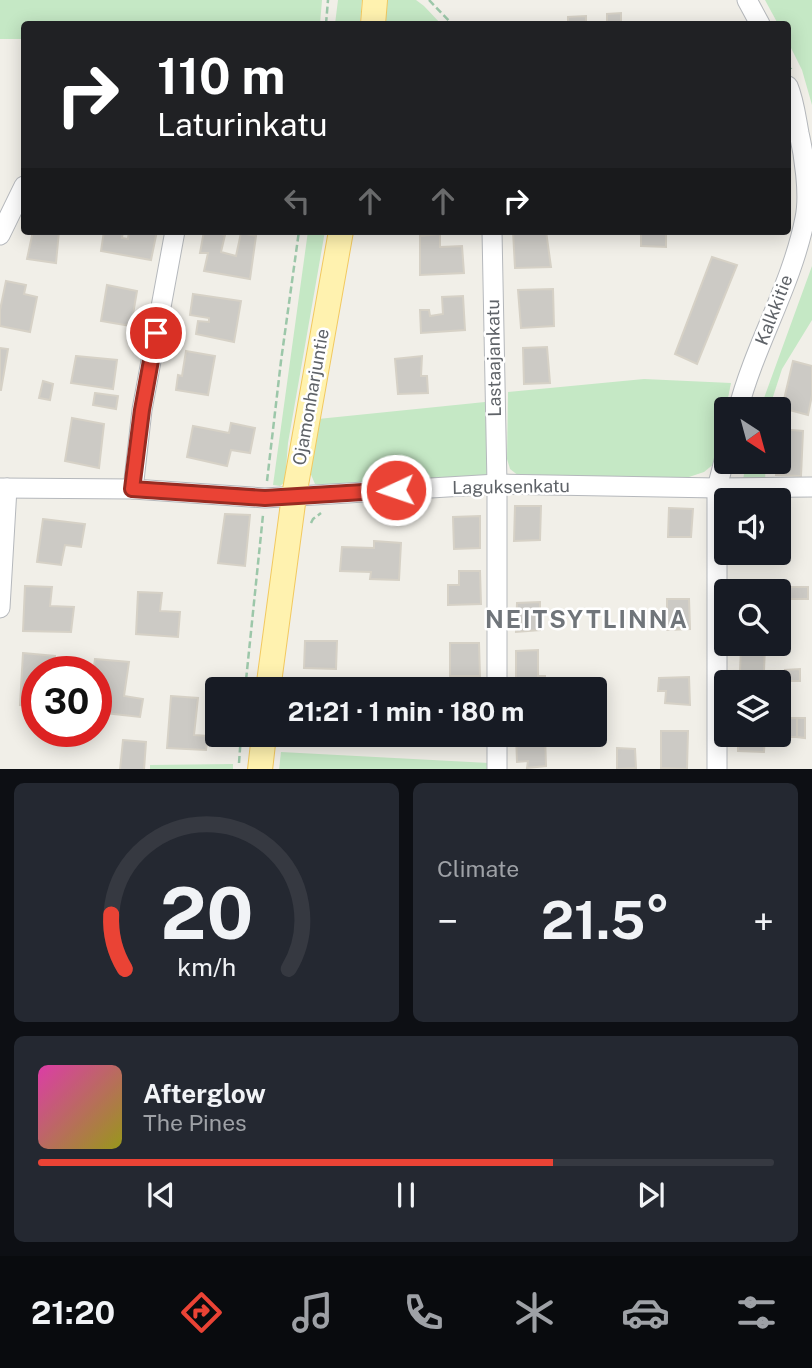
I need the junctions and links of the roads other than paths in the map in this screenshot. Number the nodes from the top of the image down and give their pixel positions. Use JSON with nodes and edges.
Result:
{"nodes":[{"id":1,"x":375,"y":0,"type":"edge"},
{"id":2,"x":747,"y":0,"type":"edge"},
{"id":3,"x":373,"y":21,"type":"edge"},
{"id":4,"x":758,"y":21,"type":"edge"},
{"id":5,"x":791,"y":99,"type":"edge"},
{"id":6,"x":21,"y":192,"type":"edge"},
{"id":7,"x":809,"y":216,"type":"edge"},
{"id":8,"x":0,"y":235,"type":"edge"},
{"id":9,"x":174,"y":235,"type":"edge"},
{"id":10,"x":340,"y":235,"type":"edge"},
{"id":11,"x":492,"y":235,"type":"edge"},
{"id":12,"x":741,"y":397,"type":"edge"},
{"id":13,"x":721,"y":474,"type":"edge"},
{"id":14,"x":497,"y":484,"type":"junction"},
{"id":15,"x":812,"y":486,"type":"edge"},
{"id":16,"x":4,"y":488,"type":"edge"},
{"id":17,"x":717,"y":488,"type":"junction"},
{"id":18,"x":132,"y":489,"type":"junction"},
{"id":19,"x":293,"y":496,"type":"junction"},
{"id":20,"x":717,"y":565,"type":"edge"},
{"id":21,"x":0,"y":608,"type":"edge"},
{"id":22,"x":270,"y":677,"type":"edge"},
{"id":23,"x":496,"y":677,"type":"edge"},
{"id":24,"x":263,"y":747,"type":"edge"},
{"id":25,"x":497,"y":747,"type":"edge"},
{"id":26,"x":260,"y":769,"type":"edge"},
{"id":27,"x":497,"y":769,"type":"edge"},
{"id":28,"x":717,"y":769,"type":"edge"}],
"edges":[{"from":1,"to":3,"type":"main road"},
{"from":2,"to":4,"type":"street"},
{"from":5,"to":7,"type":"street","name":"Kalkkitie"},
{"from":6,"to":8,"type":"street"},
{"from":7,"to":12,"type":"street","name":"Kalkkitie"},
{"from":9,"to":18,"type":"street"},
{"from":10,"to":19,"type":"main road","name":"Ojamonharjuntie"},
{"from":11,"to":14,"type":"street","name":"Lastaajankatu"},
{"from":13,"to":17,"type":"street"},
{"from":14,"to":17,"type":"street","name":"Laguksenkatu"},
{"from":14,"to":19,"type":"street","name":"Laguksenkatu"},
{"from":14,"to":23,"type":"street","name":"Lastaajankatu"},
{"from":15,"to":17,"type":"street","name":"Laguksenkatu"},
{"from":16,"to":18,"type":"street","name":"Laguksenkatu"},
{"from":16,"to":21,"type":"street"},
{"from":18,"to":19,"type":"street","name":"Laguksenkatu"},
{"from":19,"to":22,"type":"main road","name":"Ojamonharjuntie"},
{"from":20,"to":28,"type":"street"},
{"from":24,"to":26,"type":"main road"},
{"from":25,"to":27,"type":"street"}]}
